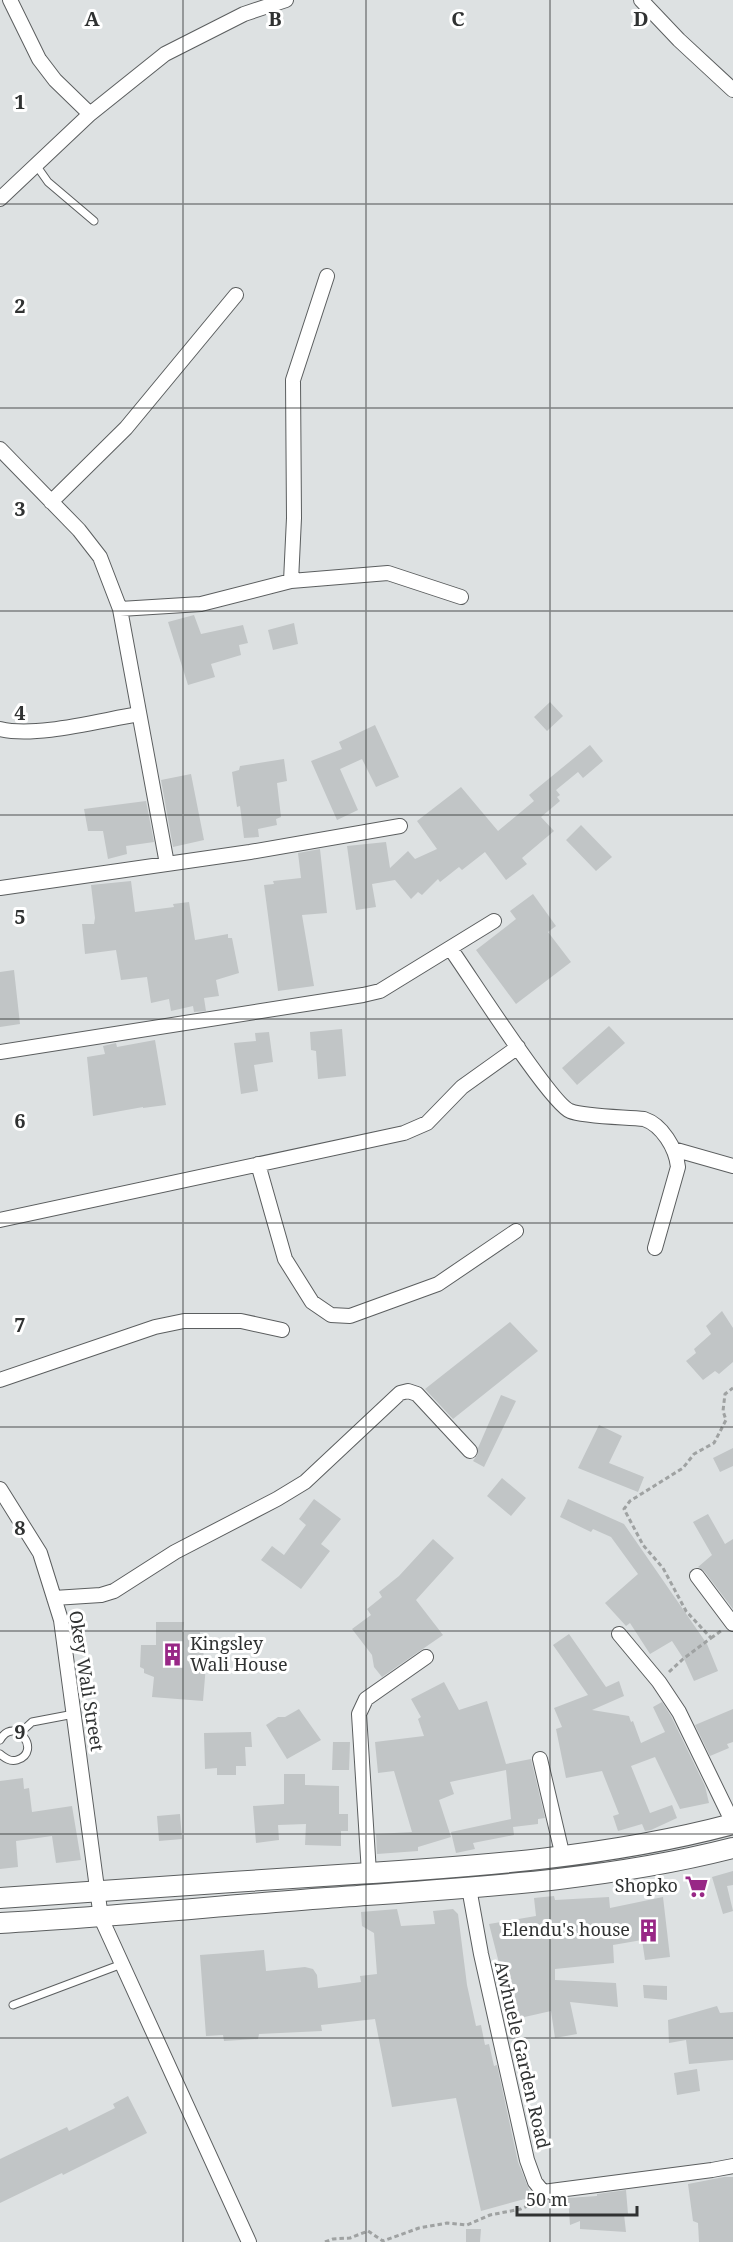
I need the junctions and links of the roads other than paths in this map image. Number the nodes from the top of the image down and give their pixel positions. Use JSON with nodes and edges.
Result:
{"nodes":[{"id":1,"x":9,"y":0,"type":"edge"},
{"id":2,"x":286,"y":0,"type":"edge"},
{"id":3,"x":641,"y":0,"type":"edge"},
{"id":4,"x":733,"y":90,"type":"edge"},
{"id":5,"x":90,"y":114,"type":"junction"},
{"id":6,"x":36,"y":165,"type":"junction"},
{"id":7,"x":0,"y":199,"type":"edge"},
{"id":8,"x":94,"y":221,"type":"dead end"},
{"id":9,"x":327,"y":276,"type":"dead end"},
{"id":10,"x":236,"y":295,"type":"dead end"},
{"id":11,"x":0,"y":449,"type":"edge"},
{"id":12,"x":51,"y":502,"type":"junction"},
{"id":13,"x":291,"y":581,"type":"junction"},
{"id":14,"x":461,"y":597,"type":"dead end"},
{"id":15,"x":120,"y":609,"type":"junction"},
{"id":16,"x":139,"y":714,"type":"junction"},
{"id":17,"x":0,"y":729,"type":"edge"},
{"id":18,"x":400,"y":826,"type":"dead end"},
{"id":19,"x":167,"y":864,"type":"junction"},
{"id":20,"x":0,"y":888,"type":"edge"},
{"id":21,"x":494,"y":921,"type":"dead end"},
{"id":22,"x":450,"y":948,"type":"junction"},
{"id":23,"x":518,"y":1047,"type":"junction"},
{"id":24,"x":0,"y":1052,"type":"edge"},
{"id":25,"x":673,"y":1149,"type":"junction"},
{"id":26,"x":258,"y":1164,"type":"junction"},
{"id":27,"x":733,"y":1166,"type":"edge"},
{"id":28,"x":0,"y":1220,"type":"edge"},
{"id":29,"x":516,"y":1231,"type":"dead end"},
{"id":30,"x":655,"y":1248,"type":"dead end"},
{"id":31,"x":282,"y":1330,"type":"dead end"},
{"id":32,"x":0,"y":1380,"type":"edge"},
{"id":33,"x":470,"y":1451,"type":"dead end"},
{"id":34,"x":0,"y":1489,"type":"edge"},
{"id":35,"x":697,"y":1576,"type":"dead end"},
{"id":36,"x":54,"y":1598,"type":"junction"},
{"id":37,"x":733,"y":1624,"type":"edge"},
{"id":38,"x":619,"y":1634,"type":"dead end"},
{"id":39,"x":426,"y":1657,"type":"dead end"},
{"id":40,"x":74,"y":1714,"type":"junction"},
{"id":41,"x":20,"y":1733,"type":"junction"},
{"id":42,"x":0,"y":1740,"type":"edge"},
{"id":43,"x":0,"y":1754,"type":"edge"},
{"id":44,"x":540,"y":1759,"type":"dead end"},
{"id":45,"x":733,"y":1823,"type":"edge"},
{"id":46,"x":733,"y":1848,"type":"edge"},
{"id":47,"x":563,"y":1857,"type":"junction"},
{"id":48,"x":369,"y":1873,"type":"junction"},
{"id":49,"x":469,"y":1888,"type":"junction"},
{"id":50,"x":98,"y":1890,"type":"junction"},
{"id":51,"x":0,"y":1898,"type":"edge"},
{"id":52,"x":101,"y":1917,"type":"junction"},
{"id":53,"x":0,"y":1923,"type":"edge"},
{"id":54,"x":122,"y":1964,"type":"junction"},
{"id":55,"x":14,"y":2005,"type":"dead end"},
{"id":56,"x":733,"y":2166,"type":"edge"},
{"id":57,"x":249,"y":2242,"type":"edge"}],
"edges":[{"from":1,"to":5,"type":"street"},
{"from":2,"to":5,"type":"street"},
{"from":3,"to":4,"type":"street"},
{"from":5,"to":6,"type":"street"},
{"from":6,"to":7,"type":"street"},
{"from":6,"to":8,"type":"lane"},
{"from":9,"to":13,"type":"street"},
{"from":10,"to":12,"type":"street"},
{"from":11,"to":12,"type":"street"},
{"from":12,"to":15,"type":"street"},
{"from":13,"to":14,"type":"street"},
{"from":13,"to":15,"type":"street"},
{"from":15,"to":16,"type":"street"},
{"from":16,"to":17,"type":"street"},
{"from":16,"to":19,"type":"street"},
{"from":18,"to":19,"type":"street"},
{"from":19,"to":20,"type":"street"},
{"from":21,"to":22,"type":"street"},
{"from":22,"to":23,"type":"street"},
{"from":22,"to":24,"type":"street"},
{"from":23,"to":25,"type":"street"},
{"from":23,"to":26,"type":"street"},
{"from":25,"to":27,"type":"street"},
{"from":25,"to":30,"type":"street"},
{"from":26,"to":28,"type":"street"},
{"from":26,"to":29,"type":"street"},
{"from":31,"to":32,"type":"street"},
{"from":33,"to":36,"type":"street"},
{"from":34,"to":36,"type":"street","name":"Okey Wali Street"},
{"from":35,"to":37,"type":"street"},
{"from":36,"to":40,"type":"street","name":"Okey Wali Street"},
{"from":38,"to":45,"type":"street"},
{"from":39,"to":48,"type":"street"},
{"from":40,"to":41,"type":"lane"},
{"from":40,"to":50,"type":"street","name":"Okey Wali Street"},
{"from":41,"to":42,"type":"lane"},
{"from":41,"to":43,"type":"lane"},
{"from":44,"to":47,"type":"street"},
{"from":45,"to":47,"type":"main road"},
{"from":46,"to":49,"type":"main road"},
{"from":47,"to":48,"type":"main road"},
{"from":48,"to":50,"type":"main road"},
{"from":49,"to":52,"type":"main road"},
{"from":49,"to":56,"type":"street","name":"Awhuele Garden Road"},
{"from":50,"to":51,"type":"main road"},
{"from":50,"to":52,"type":"street","name":"Okey Wali Street"},
{"from":52,"to":53,"type":"main road"},
{"from":52,"to":54,"type":"street","name":"Okey Wali Street"},
{"from":54,"to":55,"type":"lane"},
{"from":54,"to":57,"type":"street","name":"Okey Wali Street"}]}
